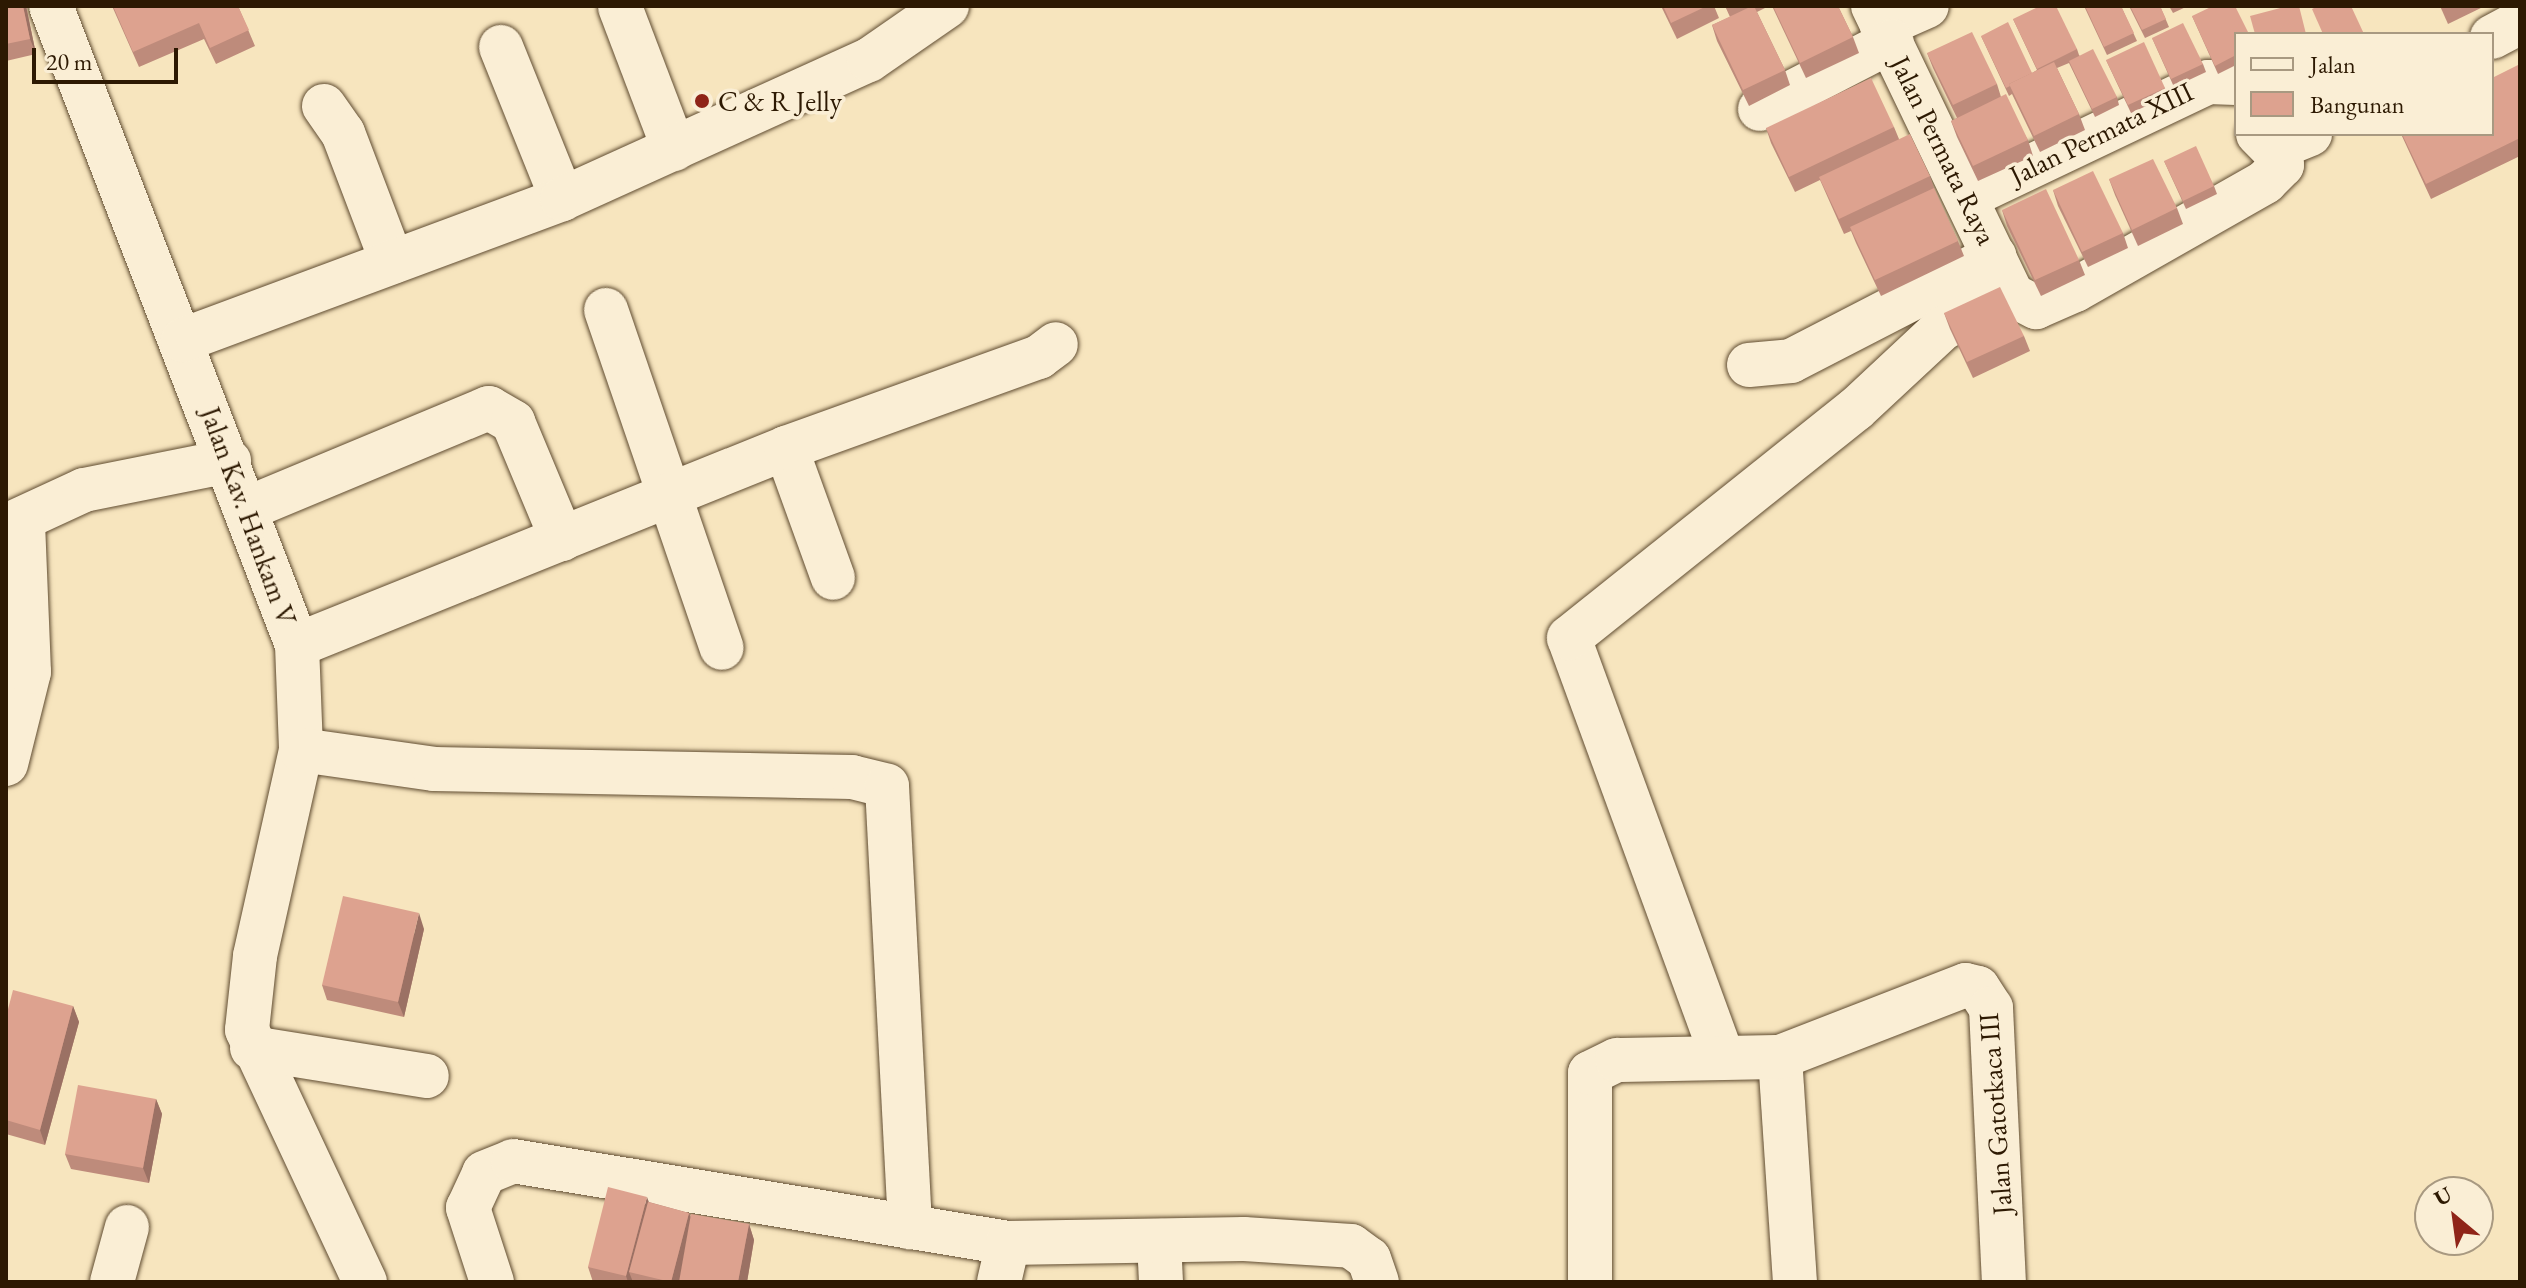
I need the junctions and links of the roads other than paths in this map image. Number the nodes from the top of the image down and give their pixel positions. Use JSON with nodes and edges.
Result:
{"nodes":[{"id":1,"x":947,"y":6,"type":"edge"},
{"id":2,"x":1927,"y":6,"type":"edge"},
{"id":3,"x":620,"y":7,"type":"edge"},
{"id":4,"x":56,"y":8,"type":"edge"},
{"id":5,"x":2520,"y":22,"type":"edge"},
{"id":6,"x":1882,"y":24,"type":"edge"},
{"id":7,"x":2494,"y":36,"type":"edge"},
{"id":8,"x":501,"y":47,"type":"dead end"},
{"id":9,"x":2234,"y":83,"type":"edge"},
{"id":10,"x":324,"y":106,"type":"dead end"},
{"id":11,"x":1760,"y":109,"type":"dead end"},
{"id":12,"x":2280,"y":139,"type":"edge"},
{"id":13,"x":674,"y":149,"type":"junction"},
{"id":14,"x":1967,"y":197,"type":"junction"},
{"id":15,"x":562,"y":199,"type":"junction"},
{"id":16,"x":1994,"y":256,"type":"junction"},
{"id":17,"x":392,"y":262,"type":"junction"},
{"id":18,"x":2012,"y":295,"type":"junction"},
{"id":19,"x":606,"y":310,"type":"dead end"},
{"id":20,"x":183,"y":340,"type":"junction"},
{"id":21,"x":1056,"y":344,"type":"dead end"},
{"id":22,"x":1749,"y":365,"type":"dead end"},
{"id":23,"x":786,"y":448,"type":"junction"},
{"id":24,"x":229,"y":461,"type":"junction"},
{"id":25,"x":675,"y":494,"type":"junction"},
{"id":26,"x":246,"y":509,"type":"junction"},
{"id":27,"x":15,"y":523,"type":"edge"},
{"id":28,"x":562,"y":539,"type":"junction"},
{"id":29,"x":833,"y":578,"type":"dead end"},
{"id":30,"x":297,"y":645,"type":"junction"},
{"id":31,"x":722,"y":648,"type":"dead end"},
{"id":32,"x":301,"y":750,"type":"junction"},
{"id":33,"x":6,"y":764,"type":"edge"},
{"id":34,"x":252,"y":1048,"type":"junction"},
{"id":35,"x":1722,"y":1056,"type":"junction"},
{"id":36,"x":1780,"y":1057,"type":"junction"},
{"id":37,"x":427,"y":1076,"type":"dead end"},
{"id":38,"x":127,"y":1227,"type":"dead end"},
{"id":39,"x":910,"y":1227,"type":"junction"},
{"id":40,"x":1160,"y":1261,"type":"edge"},
{"id":41,"x":1003,"y":1263,"type":"edge"},
{"id":42,"x":112,"y":1282,"type":"edge"},
{"id":43,"x":365,"y":1282,"type":"edge"},
{"id":44,"x":492,"y":1282,"type":"edge"},
{"id":45,"x":1377,"y":1282,"type":"edge"},
{"id":46,"x":1590,"y":1282,"type":"edge"},
{"id":47,"x":1795,"y":1282,"type":"edge"},
{"id":48,"x":2004,"y":1282,"type":"edge"}],
"edges":[{"from":1,"to":13,"type":"street"},
{"from":2,"to":6,"type":"street"},
{"from":3,"to":13,"type":"street"},
{"from":4,"to":20,"type":"street","name":"Jalan Kav. Hankam V"},
{"from":5,"to":7,"type":"street"},
{"from":6,"to":11,"type":"street"},
{"from":6,"to":14,"type":"street","name":"Jalan Permata Raya"},
{"from":8,"to":15,"type":"street"},
{"from":9,"to":14,"type":"street","name":"Jalan Permata XIII"},
{"from":10,"to":17,"type":"street"},
{"from":12,"to":18,"type":"street"},
{"from":13,"to":15,"type":"street"},
{"from":14,"to":16,"type":"street","name":"Jalan Permata Raya"},
{"from":15,"to":17,"type":"street"},
{"from":16,"to":18,"type":"street","name":"Jalan Permata Raya"},
{"from":16,"to":22,"type":"street"},
{"from":17,"to":20,"type":"street"},
{"from":18,"to":35,"type":"street"},
{"from":19,"to":25,"type":"street"},
{"from":20,"to":24,"type":"street","name":"Jalan Kav. Hankam V"},
{"from":21,"to":23,"type":"street"},
{"from":23,"to":25,"type":"street"},
{"from":23,"to":29,"type":"street"},
{"from":24,"to":26,"type":"street","name":"Jalan Kav. Hankam V"},
{"from":24,"to":27,"type":"street"},
{"from":25,"to":28,"type":"street"},
{"from":25,"to":31,"type":"street"},
{"from":26,"to":28,"type":"street"},
{"from":26,"to":30,"type":"street","name":"Jalan Kav. Hankam V"},
{"from":27,"to":33,"type":"street"},
{"from":28,"to":30,"type":"street"},
{"from":30,"to":32,"type":"street","name":"Jalan Kav. Hankam V"},
{"from":32,"to":34,"type":"street","name":"Jalan Kav. Hankam V"},
{"from":32,"to":39,"type":"street"},
{"from":34,"to":37,"type":"street"},
{"from":34,"to":43,"type":"street"},
{"from":35,"to":36,"type":"street","name":"Jalan Gatotkaca III"},
{"from":35,"to":46,"type":"street","name":"Jalan Gatotkaca III"},
{"from":36,"to":47,"type":"street"},
{"from":36,"to":48,"type":"street","name":"Jalan Gatotkaca III"},
{"from":38,"to":42,"type":"street"},
{"from":39,"to":41,"type":"street"},
{"from":39,"to":44,"type":"street"},
{"from":40,"to":41,"type":"street"},
{"from":40,"to":45,"type":"street"}]}
